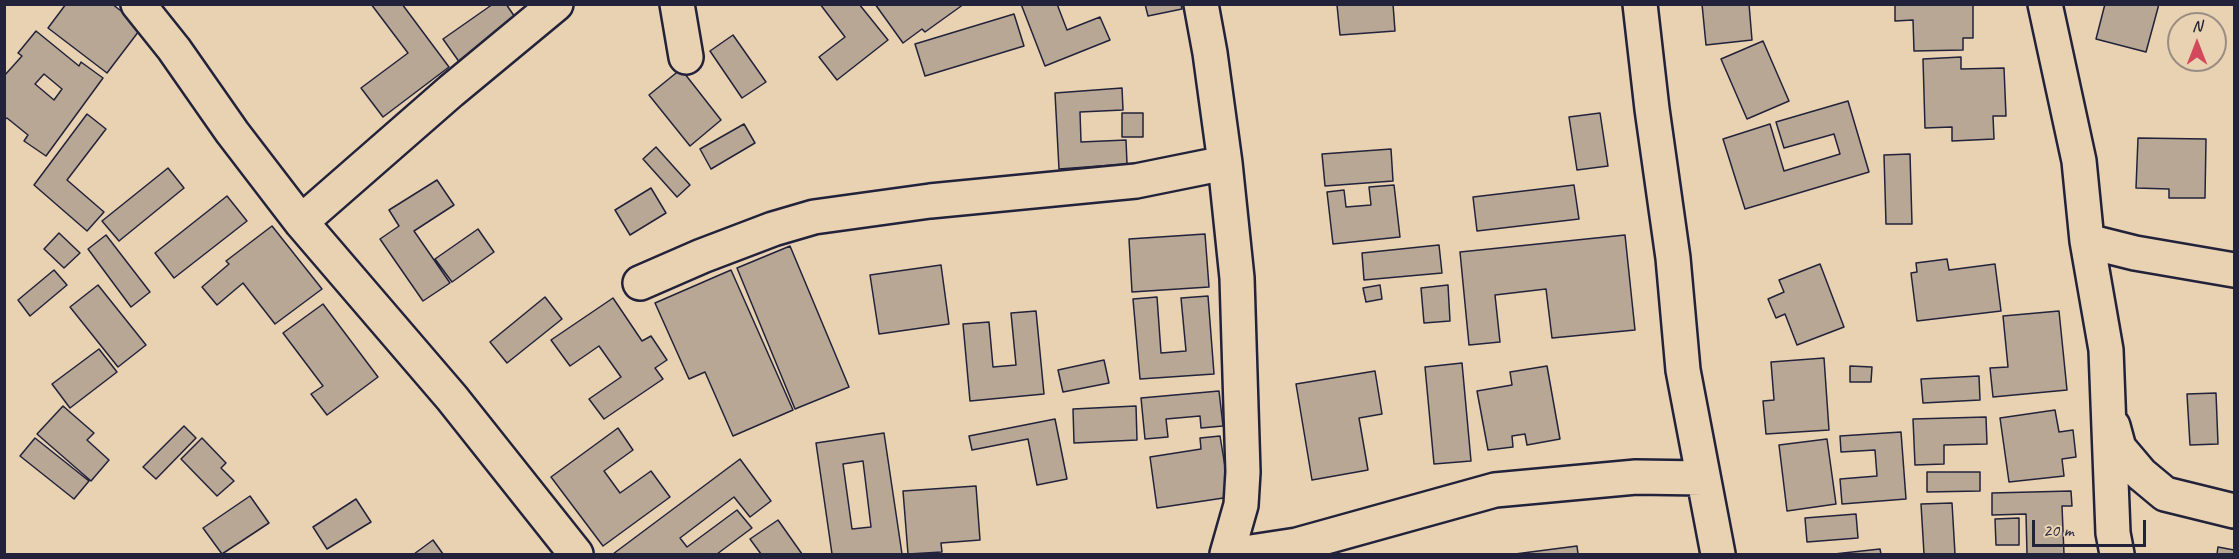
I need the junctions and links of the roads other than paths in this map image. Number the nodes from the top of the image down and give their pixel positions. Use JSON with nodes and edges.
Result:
{"nodes":[{"id":1,"x":138,"y":4,"type":"edge"},
{"id":2,"x":556,"y":4,"type":"edge"},
{"id":3,"x":677,"y":4,"type":"edge"},
{"id":4,"x":1201,"y":4,"type":"edge"},
{"id":5,"x":1640,"y":4,"type":"edge"},
{"id":6,"x":2044,"y":4,"type":"edge"},
{"id":7,"x":686,"y":57,"type":"dead end"},
{"id":8,"x":1226,"y":163,"type":"junction"},
{"id":9,"x":301,"y":222,"type":"junction"},
{"id":10,"x":2087,"y":241,"type":"junction"},
{"id":11,"x":2235,"y":270,"type":"edge"},
{"id":12,"x":640,"y":283,"type":"dead end"},
{"id":13,"x":2107,"y":408,"type":"junction"},
{"id":14,"x":1703,"y":478,"type":"junction"},
{"id":15,"x":2235,"y":511,"type":"edge"},
{"id":16,"x":576,"y":555,"type":"edge"},
{"id":17,"x":1227,"y":555,"type":"edge"},
{"id":18,"x":1239,"y":555,"type":"edge"},
{"id":19,"x":1718,"y":555,"type":"edge"},
{"id":20,"x":2117,"y":555,"type":"edge"}],
"edges":[{"from":1,"to":9,"type":"street"},
{"from":2,"to":9,"type":"street"},
{"from":3,"to":7,"type":"street"},
{"from":4,"to":8,"type":"street"},
{"from":5,"to":14,"type":"street"},
{"from":6,"to":10,"type":"street"},
{"from":8,"to":12,"type":"street"},
{"from":8,"to":17,"type":"street"},
{"from":9,"to":16,"type":"street"},
{"from":10,"to":11,"type":"street"},
{"from":10,"to":13,"type":"street"},
{"from":13,"to":15,"type":"street"},
{"from":13,"to":20,"type":"street"},
{"from":14,"to":18,"type":"street"},
{"from":14,"to":19,"type":"street"}]}
